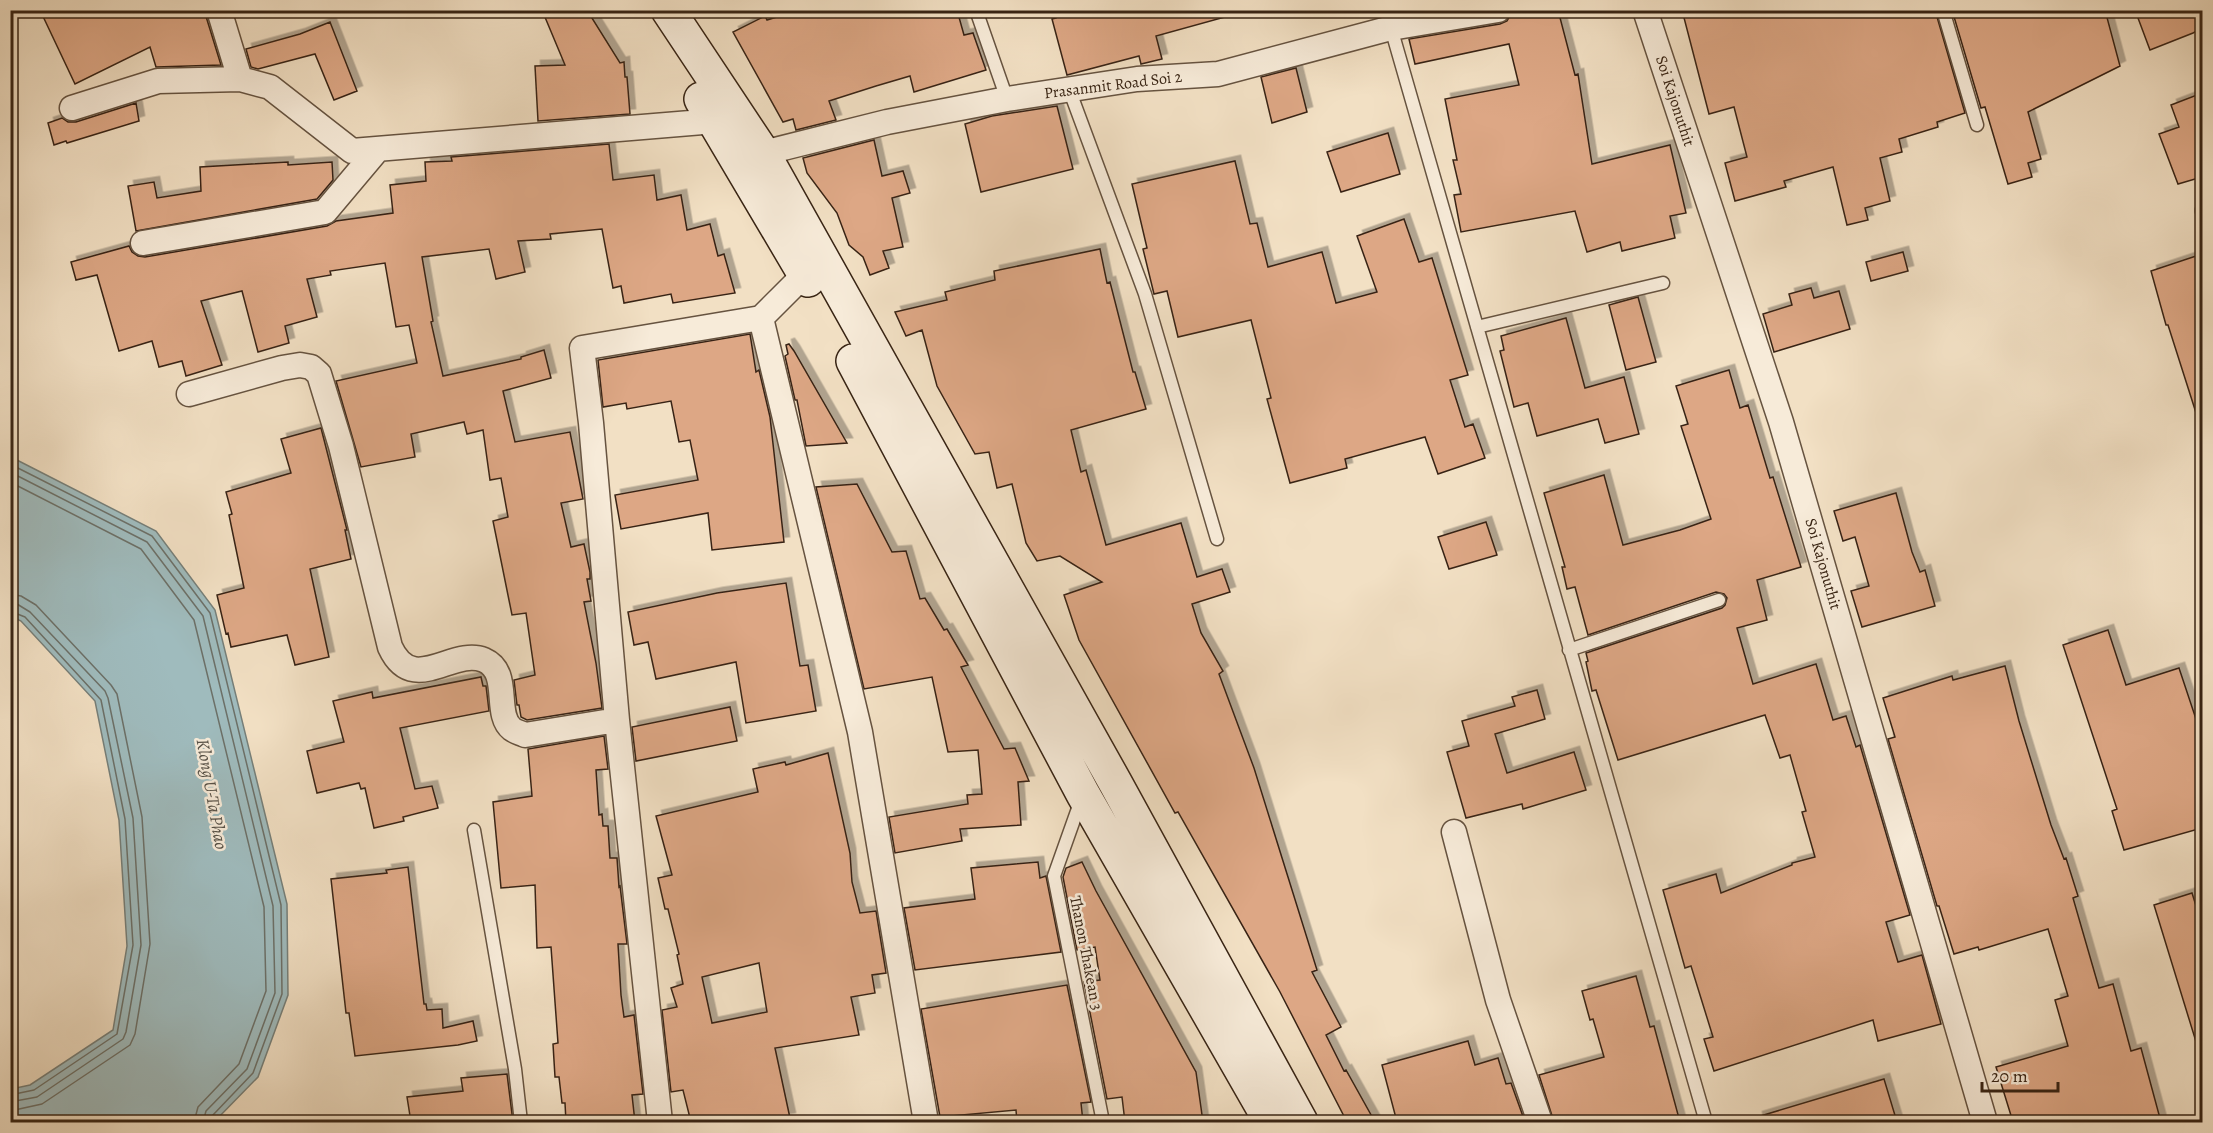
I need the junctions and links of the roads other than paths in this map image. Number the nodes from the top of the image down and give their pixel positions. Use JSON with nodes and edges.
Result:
{"nodes":[{"id":1,"x":219,"y":10,"type":"edge"},
{"id":2,"x":644,"y":10,"type":"edge"},
{"id":3,"x":668,"y":10,"type":"edge"},
{"id":4,"x":976,"y":10,"type":"edge"},
{"id":5,"x":1498,"y":10,"type":"edge"},
{"id":6,"x":1645,"y":10,"type":"edge"},
{"id":7,"x":1942,"y":10,"type":"edge"},
{"id":8,"x":1390,"y":19,"type":"edge"},
{"id":9,"x":240,"y":79,"type":"junction"},
{"id":10,"x":1070,"y":89,"type":"junction"},
{"id":11,"x":1007,"y":99,"type":"junction"},
{"id":12,"x":72,"y":108,"type":"dead end"},
{"id":13,"x":715,"y":121,"type":"junction"},
{"id":14,"x":1977,"y":125,"type":"dead end"},
{"id":15,"x":378,"y":149,"type":"junction"},
{"id":16,"x":763,"y":153,"type":"junction"},
{"id":17,"x":143,"y":243,"type":"dead end"},
{"id":18,"x":805,"y":274,"type":"junction"},
{"id":19,"x":1663,"y":283,"type":"dead end"},
{"id":20,"x":761,"y":318,"type":"junction"},
{"id":21,"x":1477,"y":327,"type":"junction"},
{"id":22,"x":874,"y":375,"type":"junction"},
{"id":23,"x":189,"y":394,"type":"dead end"},
{"id":24,"x":1217,"y":539,"type":"dead end"},
{"id":25,"x":1719,"y":600,"type":"dead end"},
{"id":26,"x":1569,"y":650,"type":"junction"},
{"id":27,"x":617,"y":720,"type":"junction"},
{"id":28,"x":1083,"y":794,"type":"junction"},
{"id":29,"x":474,"y":830,"type":"dead end"},
{"id":30,"x":1454,"y":832,"type":"dead end"},
{"id":31,"x":521,"y":1122,"type":"edge"},
{"id":32,"x":660,"y":1122,"type":"edge"},
{"id":33,"x":926,"y":1122,"type":"edge"},
{"id":34,"x":1102,"y":1122,"type":"edge"},
{"id":35,"x":1271,"y":1122,"type":"edge"},
{"id":36,"x":1301,"y":1122,"type":"edge"},
{"id":37,"x":1540,"y":1122,"type":"edge"},
{"id":38,"x":1706,"y":1122,"type":"edge"},
{"id":39,"x":1985,"y":1122,"type":"edge"}],
"edges":[{"from":1,"to":9,"type":"street"},
{"from":2,"to":13,"type":"main road"},
{"from":3,"to":16,"type":"main road"},
{"from":4,"to":11,"type":"lane"},
{"from":5,"to":8,"type":"street","name":"Prasanmit Road Soi 2"},
{"from":6,"to":39,"type":"street","name":"Soi Kajonuthit"},
{"from":7,"to":14,"type":"lane"},
{"from":8,"to":10,"type":"street","name":"Prasanmit Road Soi 2"},
{"from":8,"to":21,"type":"lane"},
{"from":9,"to":12,"type":"street"},
{"from":9,"to":15,"type":"street"},
{"from":10,"to":11,"type":"street","name":"Prasanmit Road Soi 2"},
{"from":10,"to":24,"type":"lane"},
{"from":11,"to":16,"type":"street","name":"Prasanmit Road Soi 2"},
{"from":13,"to":15,"type":"street"},
{"from":13,"to":18,"type":"main road"},
{"from":15,"to":17,"type":"street"},
{"from":16,"to":22,"type":"main road"},
{"from":18,"to":20,"type":"street"},
{"from":18,"to":22,"type":"main road"},
{"from":19,"to":21,"type":"lane"},
{"from":20,"to":27,"type":"street"},
{"from":20,"to":33,"type":"street"},
{"from":21,"to":26,"type":"lane"},
{"from":22,"to":28,"type":"main road"},
{"from":22,"to":36,"type":"main road"},
{"from":23,"to":27,"type":"street"},
{"from":25,"to":26,"type":"lane"},
{"from":26,"to":38,"type":"lane"},
{"from":27,"to":32,"type":"street"},
{"from":28,"to":34,"type":"lane","name":"Thanon Thakean 3"},
{"from":28,"to":35,"type":"main road"},
{"from":29,"to":31,"type":"lane"},
{"from":30,"to":37,"type":"street"}]}
